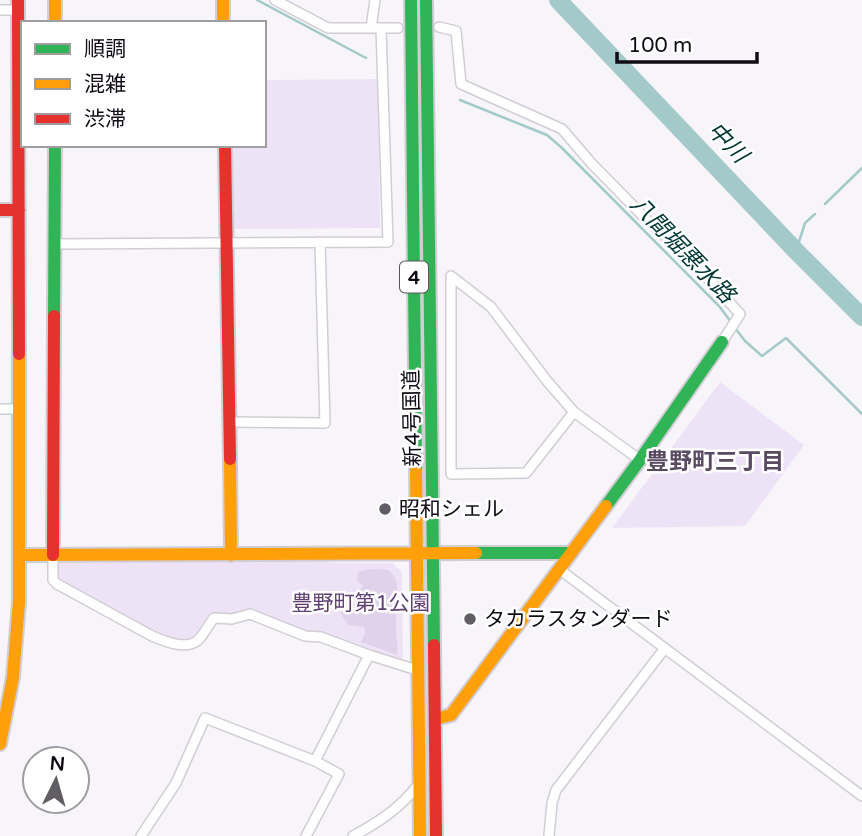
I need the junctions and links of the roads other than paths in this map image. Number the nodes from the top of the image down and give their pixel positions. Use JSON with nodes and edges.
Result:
{"nodes":[{"id":1,"x":55,"y":0,"type":"edge"},
{"id":2,"x":223,"y":0,"type":"edge"},
{"id":3,"x":275,"y":0,"type":"edge"},
{"id":4,"x":375,"y":0,"type":"edge"},
{"id":5,"x":411,"y":0,"type":"edge"},
{"id":6,"x":426,"y":0,"type":"edge"},
{"id":7,"x":18,"y":5,"type":"edge"},
{"id":8,"x":0,"y":10,"type":"edge"},
{"id":9,"x":55,"y":21,"type":"edge"},
{"id":10,"x":223,"y":21,"type":"edge"},
{"id":11,"x":439,"y":27,"type":"dead end"},
{"id":12,"x":376,"y":28,"type":"junction"},
{"id":13,"x":398,"y":28,"type":"dead end"},
{"id":14,"x":55,"y":147,"type":"edge"},
{"id":15,"x":225,"y":147,"type":"edge"},
{"id":16,"x":0,"y":210,"type":"edge"},
{"id":17,"x":19,"y":210,"type":"junction"},
{"id":18,"x":320,"y":242,"type":"junction"},
{"id":19,"x":227,"y":243,"type":"junction"},
{"id":20,"x":55,"y":244,"type":"junction"},
{"id":21,"x":722,"y":342,"type":"joint"},
{"id":22,"x":0,"y":409,"type":"edge"},
{"id":23,"x":19,"y":409,"type":"junction"},
{"id":24,"x":574,"y":412,"type":"junction"},
{"id":25,"x":229,"y":422,"type":"junction"},
{"id":26,"x":640,"y":460,"type":"junction"},
{"id":27,"x":416,"y":554,"type":"junction"},
{"id":28,"x":434,"y":554,"type":"junction"},
{"id":29,"x":571,"y":554,"type":"junction"},
{"id":30,"x":20,"y":555,"type":"junction"},
{"id":31,"x":53,"y":555,"type":"junction"},
{"id":32,"x":231,"y":555,"type":"junction"},
{"id":33,"x":559,"y":569,"type":"junction"},
{"id":34,"x":665,"y":648,"type":"junction"},
{"id":35,"x":369,"y":655,"type":"junction"},
{"id":36,"x":417,"y":670,"type":"junction"},
{"id":37,"x":435,"y":719,"type":"junction"},
{"id":38,"x":0,"y":744,"type":"edge"},
{"id":39,"x":314,"y":761,"type":"junction"},
{"id":40,"x":419,"y":783,"type":"junction"},
{"id":41,"x":862,"y":796,"type":"edge"},
{"id":42,"x":141,"y":836,"type":"edge"},
{"id":43,"x":306,"y":836,"type":"edge"},
{"id":44,"x":353,"y":836,"type":"edge"},
{"id":45,"x":420,"y":836,"type":"edge"},
{"id":46,"x":436,"y":836,"type":"edge"},
{"id":47,"x":549,"y":836,"type":"edge"}],
"edges":[{"from":1,"to":9,"type":"main road"},
{"from":2,"to":10,"type":"main road"},
{"from":3,"to":12,"type":"street"},
{"from":4,"to":12,"type":"street"},
{"from":5,"to":27,"type":"main road","name":"新4号国道","number":"4"},
{"from":6,"to":28,"type":"main road","name":"新4号国道","number":"4"},
{"from":7,"to":8,"type":"street"},
{"from":7,"to":17,"type":"main road"},
{"from":11,"to":21,"type":"street"},
{"from":12,"to":13,"type":"street"},
{"from":12,"to":18,"type":"street"},
{"from":14,"to":20,"type":"main road"},
{"from":15,"to":19,"type":"main road"},
{"from":16,"to":17,"type":"main road"},
{"from":17,"to":23,"type":"main road"},
{"from":18,"to":19,"type":"street"},
{"from":18,"to":25,"type":"street"},
{"from":19,"to":20,"type":"street"},
{"from":19,"to":25,"type":"main road"},
{"from":20,"to":31,"type":"main road"},
{"from":21,"to":26,"type":"main road"},
{"from":22,"to":23,"type":"street"},
{"from":23,"to":30,"type":"main road"},
{"from":24,"to":24,"type":"street"},
{"from":24,"to":26,"type":"street"},
{"from":25,"to":32,"type":"main road"},
{"from":26,"to":29,"type":"main road"},
{"from":27,"to":28,"type":"main road"},
{"from":27,"to":32,"type":"main road"},
{"from":27,"to":36,"type":"main road","name":"新4号国道","number":"4"},
{"from":28,"to":29,"type":"main road"},
{"from":28,"to":37,"type":"main road","name":"新4号国道","number":"4"},
{"from":29,"to":33,"type":"main road"},
{"from":30,"to":31,"type":"main road"},
{"from":30,"to":38,"type":"main road"},
{"from":31,"to":32,"type":"main road"},
{"from":31,"to":35,"type":"street"},
{"from":33,"to":34,"type":"street"},
{"from":33,"to":37,"type":"main road"},
{"from":34,"to":41,"type":"street"},
{"from":34,"to":47,"type":"street"},
{"from":35,"to":36,"type":"street"},
{"from":35,"to":39,"type":"street"},
{"from":36,"to":40,"type":"main road","name":"新4号国道","number":"4"},
{"from":37,"to":46,"type":"main road","name":"新4号国道","number":"4"},
{"from":39,"to":42,"type":"street"},
{"from":39,"to":43,"type":"street"},
{"from":40,"to":44,"type":"street"},
{"from":40,"to":45,"type":"main road","name":"新4号国道","number":"4"}]}
